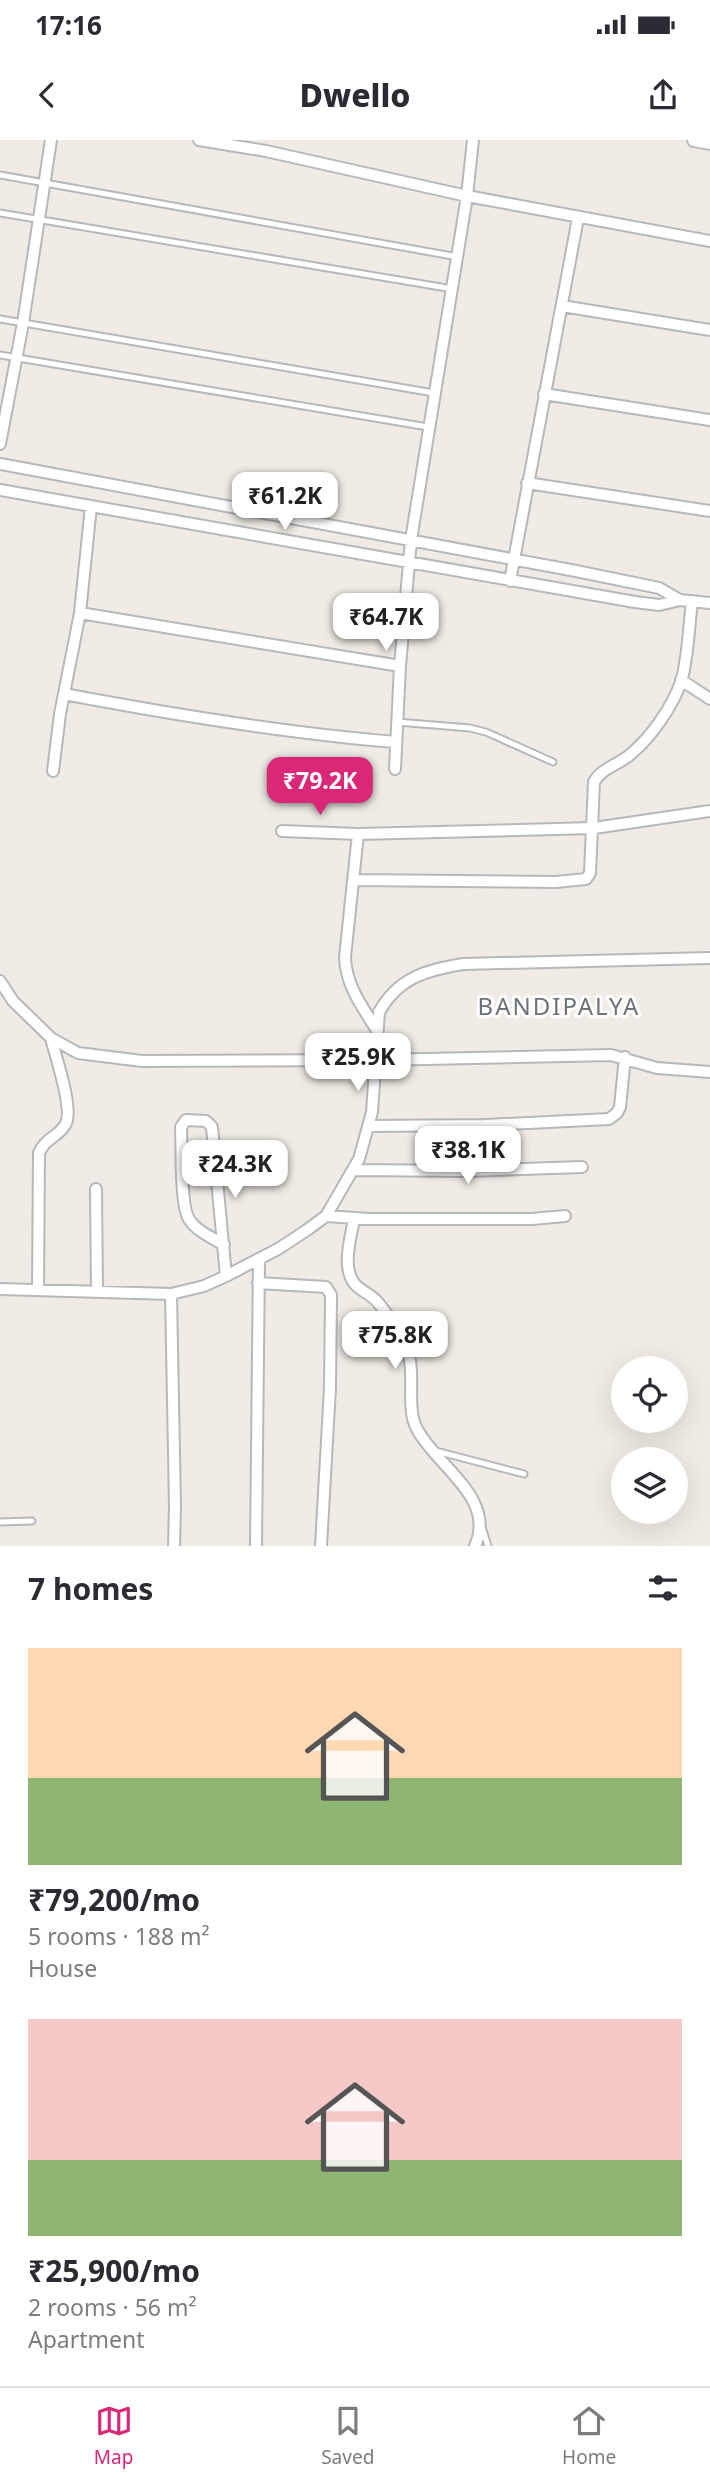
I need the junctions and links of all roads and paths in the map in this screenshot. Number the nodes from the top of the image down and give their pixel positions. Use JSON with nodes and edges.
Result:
{"nodes":[{"id":1,"x":51,"y":140,"type":"edge"},
{"id":2,"x":199,"y":140,"type":"edge"},
{"id":3,"x":472,"y":140,"type":"edge"},
{"id":4,"x":694,"y":140,"type":"edge"},
{"id":5,"x":710,"y":143,"type":"edge"},
{"id":6,"x":0,"y":175,"type":"edge"},
{"id":7,"x":45,"y":183,"type":"junction"},
{"id":8,"x":467,"y":196,"type":"junction"},
{"id":9,"x":0,"y":213,"type":"edge"},
{"id":10,"x":578,"y":218,"type":"junction"},
{"id":11,"x":39,"y":220,"type":"junction"},
{"id":12,"x":710,"y":241,"type":"edge"},
{"id":13,"x":458,"y":257,"type":"junction"},
{"id":14,"x":453,"y":289,"type":"junction"},
{"id":15,"x":562,"y":306,"type":"junction"},
{"id":16,"x":0,"y":319,"type":"edge"},
{"id":17,"x":23,"y":323,"type":"junction"},
{"id":18,"x":710,"y":330,"type":"edge"},
{"id":19,"x":0,"y":355,"type":"edge"},
{"id":20,"x":17,"y":358,"type":"junction"},
{"id":21,"x":434,"y":393,"type":"junction"},
{"id":22,"x":544,"y":394,"type":"junction"},
{"id":23,"x":710,"y":420,"type":"edge"},
{"id":24,"x":428,"y":427,"type":"junction"},
{"id":25,"x":0,"y":444,"type":"edge"},
{"id":26,"x":0,"y":464,"type":"edge"},
{"id":27,"x":527,"y":483,"type":"junction"},
{"id":28,"x":0,"y":490,"type":"edge"},
{"id":29,"x":91,"y":506,"type":"junction"},
{"id":30,"x":710,"y":511,"type":"edge"},
{"id":31,"x":411,"y":540,"type":"junction"},
{"id":32,"x":514,"y":560,"type":"junction"},
{"id":33,"x":411,"y":564,"type":"junction"},
{"id":34,"x":510,"y":581,"type":"junction"},
{"id":35,"x":686,"y":601,"type":"junction"},
{"id":36,"x":710,"y":603,"type":"edge"},
{"id":37,"x":80,"y":613,"type":"junction"},
{"id":38,"x":400,"y":666,"type":"junction"},
{"id":39,"x":681,"y":681,"type":"junction"},
{"id":40,"x":64,"y":694,"type":"junction"},
{"id":41,"x":710,"y":699,"type":"edge"},
{"id":42,"x":397,"y":722,"type":"junction"},
{"id":43,"x":396,"y":742,"type":"junction"},
{"id":44,"x":553,"y":762,"type":"dead end"},
{"id":45,"x":395,"y":769,"type":"dead end"},
{"id":46,"x":53,"y":771,"type":"dead end"},
{"id":47,"x":710,"y":811,"type":"edge"},
{"id":48,"x":594,"y":828,"type":"junction"},
{"id":49,"x":282,"y":831,"type":"dead end"},
{"id":50,"x":358,"y":834,"type":"junction"},
{"id":51,"x":354,"y":880,"type":"junction"},
{"id":52,"x":710,"y":958,"type":"edge"},
{"id":53,"x":0,"y":981,"type":"edge"},
{"id":54,"x":376,"y":1029,"type":"junction"},
{"id":55,"x":51,"y":1038,"type":"junction"},
{"id":56,"x":625,"y":1057,"type":"junction"},
{"id":57,"x":376,"y":1060,"type":"junction"},
{"id":58,"x":710,"y":1073,"type":"edge"},
{"id":59,"x":370,"y":1126,"type":"junction"},
{"id":60,"x":582,"y":1167,"type":"dead end"},
{"id":61,"x":354,"y":1170,"type":"junction"},
{"id":62,"x":96,"y":1189,"type":"dead end"},
{"id":63,"x":326,"y":1216,"type":"junction"},
{"id":64,"x":565,"y":1216,"type":"dead end"},
{"id":65,"x":355,"y":1218,"type":"junction"},
{"id":66,"x":224,"y":1245,"type":"junction"},
{"id":67,"x":259,"y":1259,"type":"junction"},
{"id":68,"x":226,"y":1276,"type":"junction"},
{"id":69,"x":258,"y":1283,"type":"junction"},
{"id":70,"x":0,"y":1289,"type":"edge"},
{"id":71,"x":38,"y":1290,"type":"junction"},
{"id":72,"x":97,"y":1291,"type":"junction"},
{"id":73,"x":171,"y":1294,"type":"junction"},
{"id":74,"x":433,"y":1450,"type":"junction"},
{"id":75,"x":524,"y":1474,"type":"dead end"},
{"id":76,"x":32,"y":1521,"type":"dead end"},
{"id":77,"x":0,"y":1522,"type":"edge"},
{"id":78,"x":481,"y":1524,"type":"junction"},
{"id":79,"x":174,"y":1546,"type":"edge"},
{"id":80,"x":256,"y":1546,"type":"edge"},
{"id":81,"x":321,"y":1546,"type":"edge"},
{"id":82,"x":474,"y":1546,"type":"edge"},
{"id":83,"x":488,"y":1546,"type":"edge"}],
"edges":[{"from":1,"to":7,"type":"street"},
{"from":2,"to":8,"type":"street"},
{"from":3,"to":8,"type":"street"},
{"from":4,"to":5,"type":"street"},
{"from":6,"to":7,"type":"lane"},
{"from":7,"to":11,"type":"street"},
{"from":7,"to":13,"type":"lane"},
{"from":8,"to":10,"type":"street"},
{"from":8,"to":13,"type":"street"},
{"from":9,"to":11,"type":"lane"},
{"from":10,"to":12,"type":"street"},
{"from":10,"to":15,"type":"street"},
{"from":11,"to":14,"type":"lane"},
{"from":11,"to":17,"type":"street"},
{"from":13,"to":14,"type":"street"},
{"from":14,"to":21,"type":"street"},
{"from":15,"to":18,"type":"street"},
{"from":15,"to":22,"type":"street"},
{"from":16,"to":17,"type":"lane"},
{"from":17,"to":20,"type":"street"},
{"from":17,"to":21,"type":"lane"},
{"from":19,"to":20,"type":"lane"},
{"from":20,"to":24,"type":"lane"},
{"from":20,"to":25,"type":"street"},
{"from":21,"to":24,"type":"street"},
{"from":22,"to":23,"type":"street"},
{"from":22,"to":27,"type":"street"},
{"from":24,"to":31,"type":"street"},
{"from":26,"to":31,"type":"street"},
{"from":27,"to":30,"type":"street"},
{"from":27,"to":32,"type":"street"},
{"from":28,"to":29,"type":"street"},
{"from":29,"to":33,"type":"street"},
{"from":29,"to":37,"type":"street"},
{"from":31,"to":32,"type":"street"},
{"from":31,"to":33,"type":"street"},
{"from":32,"to":34,"type":"street"},
{"from":32,"to":35,"type":"street"},
{"from":33,"to":34,"type":"street"},
{"from":33,"to":38,"type":"street"},
{"from":34,"to":35,"type":"street"},
{"from":35,"to":36,"type":"street"},
{"from":35,"to":39,"type":"street"},
{"from":37,"to":38,"type":"street"},
{"from":37,"to":40,"type":"street"},
{"from":38,"to":42,"type":"street"},
{"from":39,"to":41,"type":"street"},
{"from":39,"to":48,"type":"street"},
{"from":40,"to":43,"type":"street"},
{"from":40,"to":46,"type":"street"},
{"from":42,"to":43,"type":"street"},
{"from":42,"to":44,"type":"lane"},
{"from":43,"to":45,"type":"street"},
{"from":47,"to":48,"type":"street"},
{"from":48,"to":50,"type":"street"},
{"from":48,"to":51,"type":"street"},
{"from":49,"to":50,"type":"street"},
{"from":50,"to":51,"type":"street"},
{"from":51,"to":54,"type":"street"},
{"from":52,"to":54,"type":"street"},
{"from":53,"to":55,"type":"street"},
{"from":54,"to":57,"type":"street"},
{"from":55,"to":57,"type":"street"},
{"from":55,"to":71,"type":"street"},
{"from":56,"to":57,"type":"street"},
{"from":56,"to":58,"type":"street"},
{"from":56,"to":59,"type":"street"},
{"from":57,"to":59,"type":"street"},
{"from":59,"to":61,"type":"street"},
{"from":60,"to":61,"type":"street"},
{"from":61,"to":63,"type":"street"},
{"from":62,"to":72,"type":"street"},
{"from":63,"to":65,"type":"street"},
{"from":63,"to":67,"type":"street"},
{"from":64,"to":65,"type":"street"},
{"from":65,"to":74,"type":"street"},
{"from":66,"to":66,"type":"street"},
{"from":66,"to":68,"type":"street"},
{"from":67,"to":68,"type":"street"},
{"from":67,"to":69,"type":"street"},
{"from":68,"to":73,"type":"street"},
{"from":69,"to":80,"type":"street"},
{"from":69,"to":81,"type":"street"},
{"from":70,"to":71,"type":"street"},
{"from":71,"to":72,"type":"street"},
{"from":72,"to":73,"type":"street"},
{"from":73,"to":79,"type":"street"},
{"from":74,"to":75,"type":"lane"},
{"from":74,"to":78,"type":"street"},
{"from":76,"to":77,"type":"lane"},
{"from":78,"to":82,"type":"street"},
{"from":78,"to":83,"type":"lane"}]}
